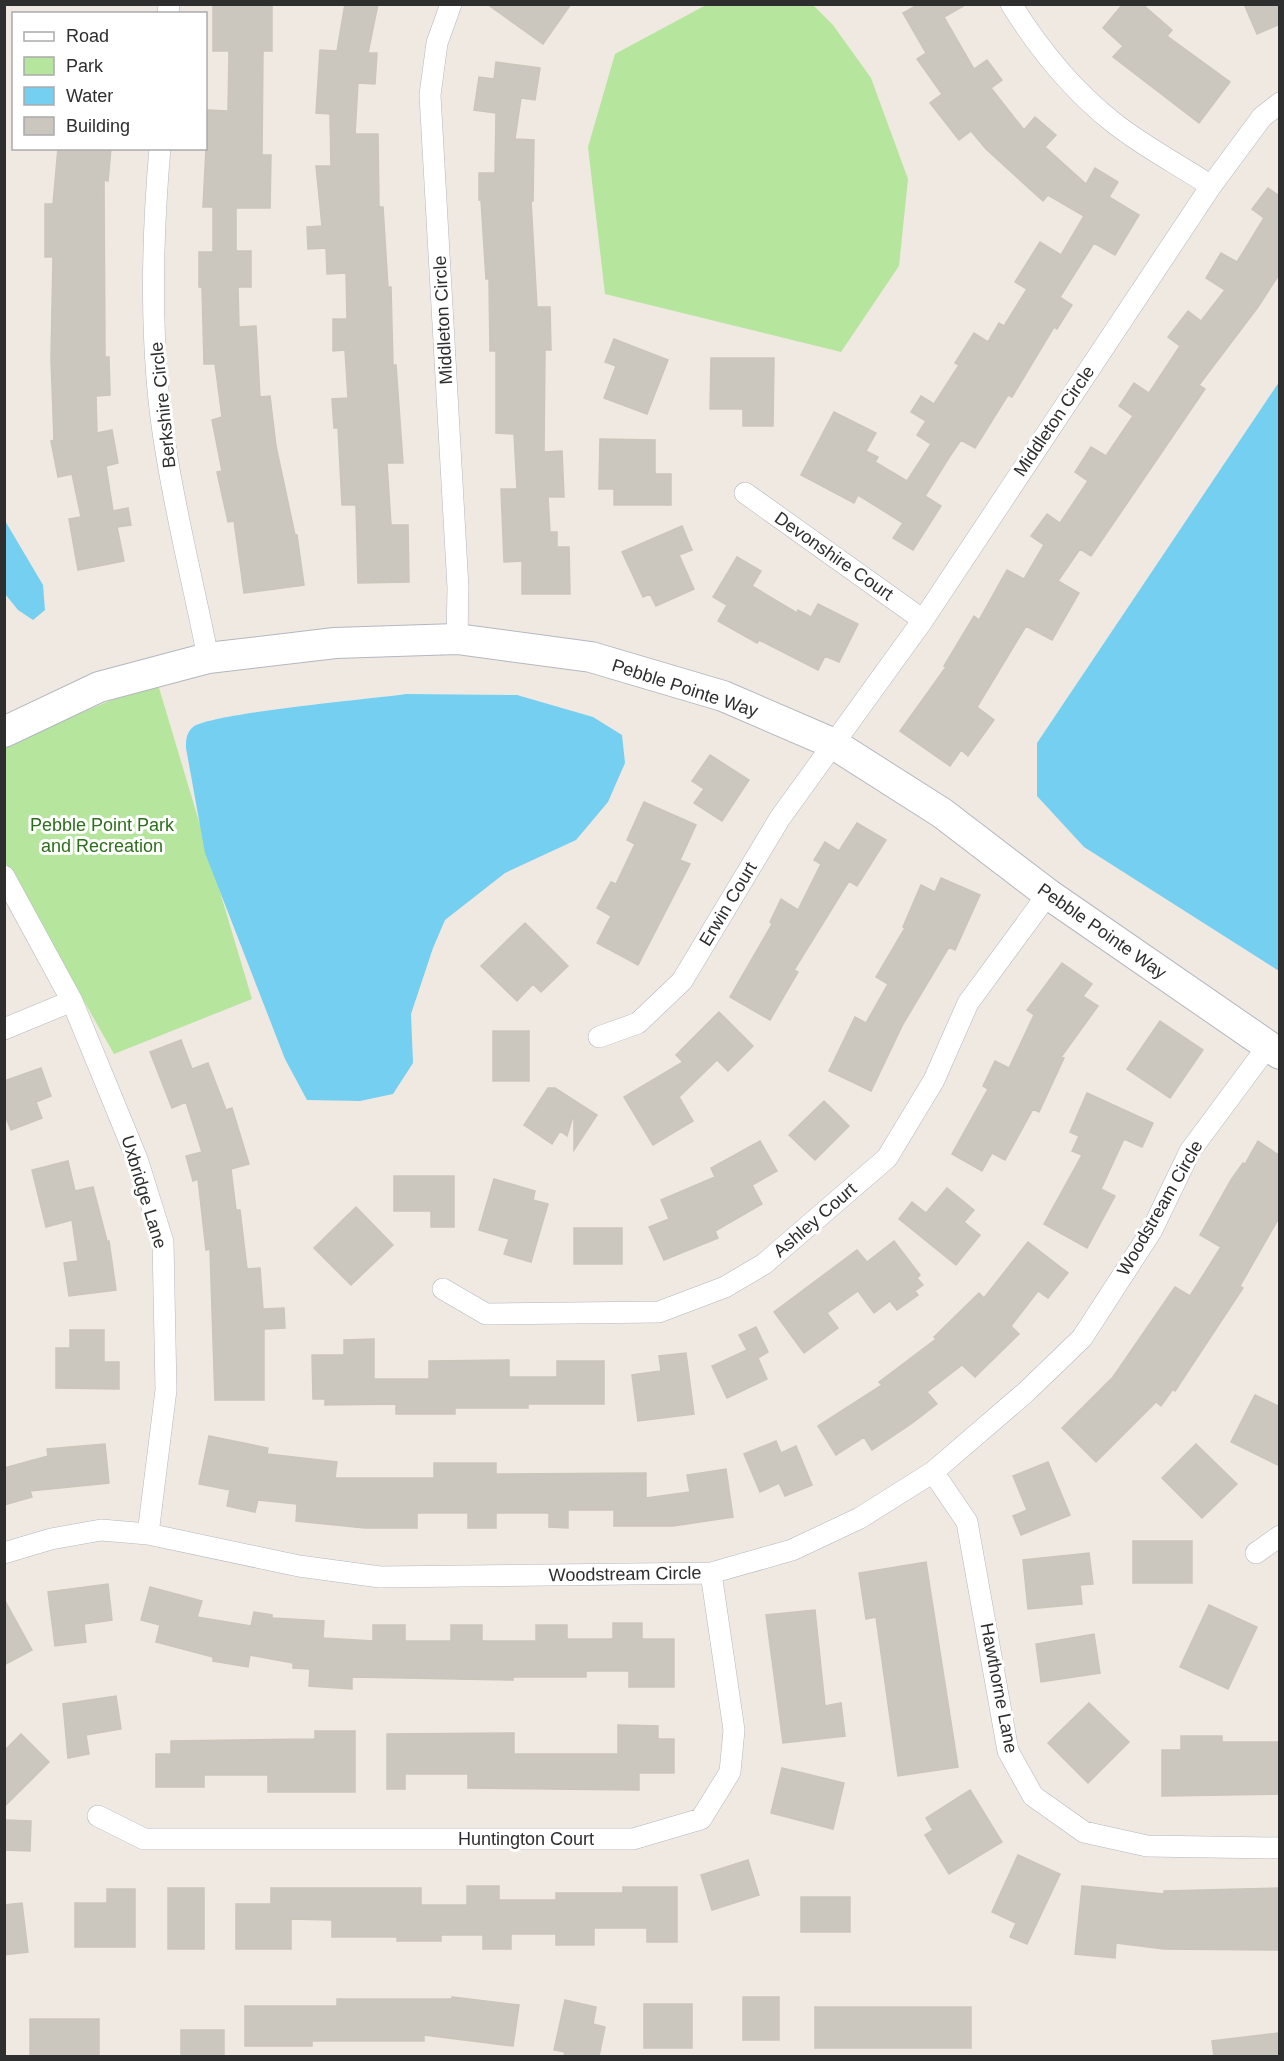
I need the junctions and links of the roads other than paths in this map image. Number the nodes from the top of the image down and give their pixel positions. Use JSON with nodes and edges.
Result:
{"nodes":[{"id":1,"x":452,"y":4,"type":"edge"},
{"id":2,"x":1011,"y":4,"type":"edge"},
{"id":3,"x":1280,"y":103,"type":"edge"},
{"id":4,"x":160,"y":150,"type":"edge"},
{"id":5,"x":1210,"y":186,"type":"junction"},
{"id":6,"x":745,"y":493,"type":"dead end"},
{"id":7,"x":923,"y":620,"type":"junction"},
{"id":8,"x":457,"y":639,"type":"junction"},
{"id":9,"x":208,"y":658,"type":"junction"},
{"id":10,"x":4,"y":732,"type":"edge"},
{"id":11,"x":832,"y":743,"type":"junction"},
{"id":12,"x":4,"y":876,"type":"edge"},
{"id":13,"x":1048,"y":894,"type":"junction"},
{"id":14,"x":72,"y":1001,"type":"junction"},
{"id":15,"x":4,"y":1029,"type":"edge"},
{"id":16,"x":600,"y":1036,"type":"dead end"},
{"id":17,"x":1274,"y":1050,"type":"edge"},
{"id":18,"x":443,"y":1289,"type":"dead end"},
{"id":19,"x":933,"y":1472,"type":"junction"},
{"id":20,"x":148,"y":1534,"type":"junction"},
{"id":21,"x":1280,"y":1536,"type":"edge"},
{"id":22,"x":4,"y":1553,"type":"edge"},
{"id":23,"x":1256,"y":1553,"type":"dead end"},
{"id":24,"x":711,"y":1573,"type":"junction"},
{"id":25,"x":98,"y":1816,"type":"dead end"},
{"id":26,"x":1280,"y":1848,"type":"edge"}],
"edges":[{"from":1,"to":8,"type":"street","name":"Middleton Circle"},
{"from":2,"to":5,"type":"street"},
{"from":3,"to":5,"type":"street","name":"Middleton Circle"},
{"from":4,"to":9,"type":"street","name":"Berkshire Circle"},
{"from":5,"to":7,"type":"street","name":"Middleton Circle"},
{"from":6,"to":7,"type":"street","name":"Devonshire Court"},
{"from":7,"to":11,"type":"street","name":"Middleton Circle"},
{"from":8,"to":9,"type":"street","name":"Pebble Pointe Way"},
{"from":8,"to":11,"type":"street","name":"Pebble Pointe Way"},
{"from":9,"to":10,"type":"street","name":"Pebble Pointe Way"},
{"from":11,"to":13,"type":"street","name":"Pebble Pointe Way"},
{"from":11,"to":16,"type":"street","name":"Erwin Court"},
{"from":12,"to":14,"type":"street","name":"Uxbridge Lane"},
{"from":13,"to":17,"type":"street","name":"Pebble Pointe Way"},
{"from":13,"to":18,"type":"street","name":"Ashley Court"},
{"from":14,"to":15,"type":"street"},
{"from":14,"to":20,"type":"street","name":"Uxbridge Lane"},
{"from":17,"to":19,"type":"street","name":"Woodstream Circle"},
{"from":19,"to":24,"type":"street","name":"Woodstream Circle"},
{"from":19,"to":26,"type":"street","name":"Hawthorne Lane"},
{"from":20,"to":22,"type":"street","name":"Woodstream Circle"},
{"from":20,"to":24,"type":"street","name":"Woodstream Circle"},
{"from":21,"to":23,"type":"street"},
{"from":24,"to":25,"type":"street","name":"Huntington Court"}]}
